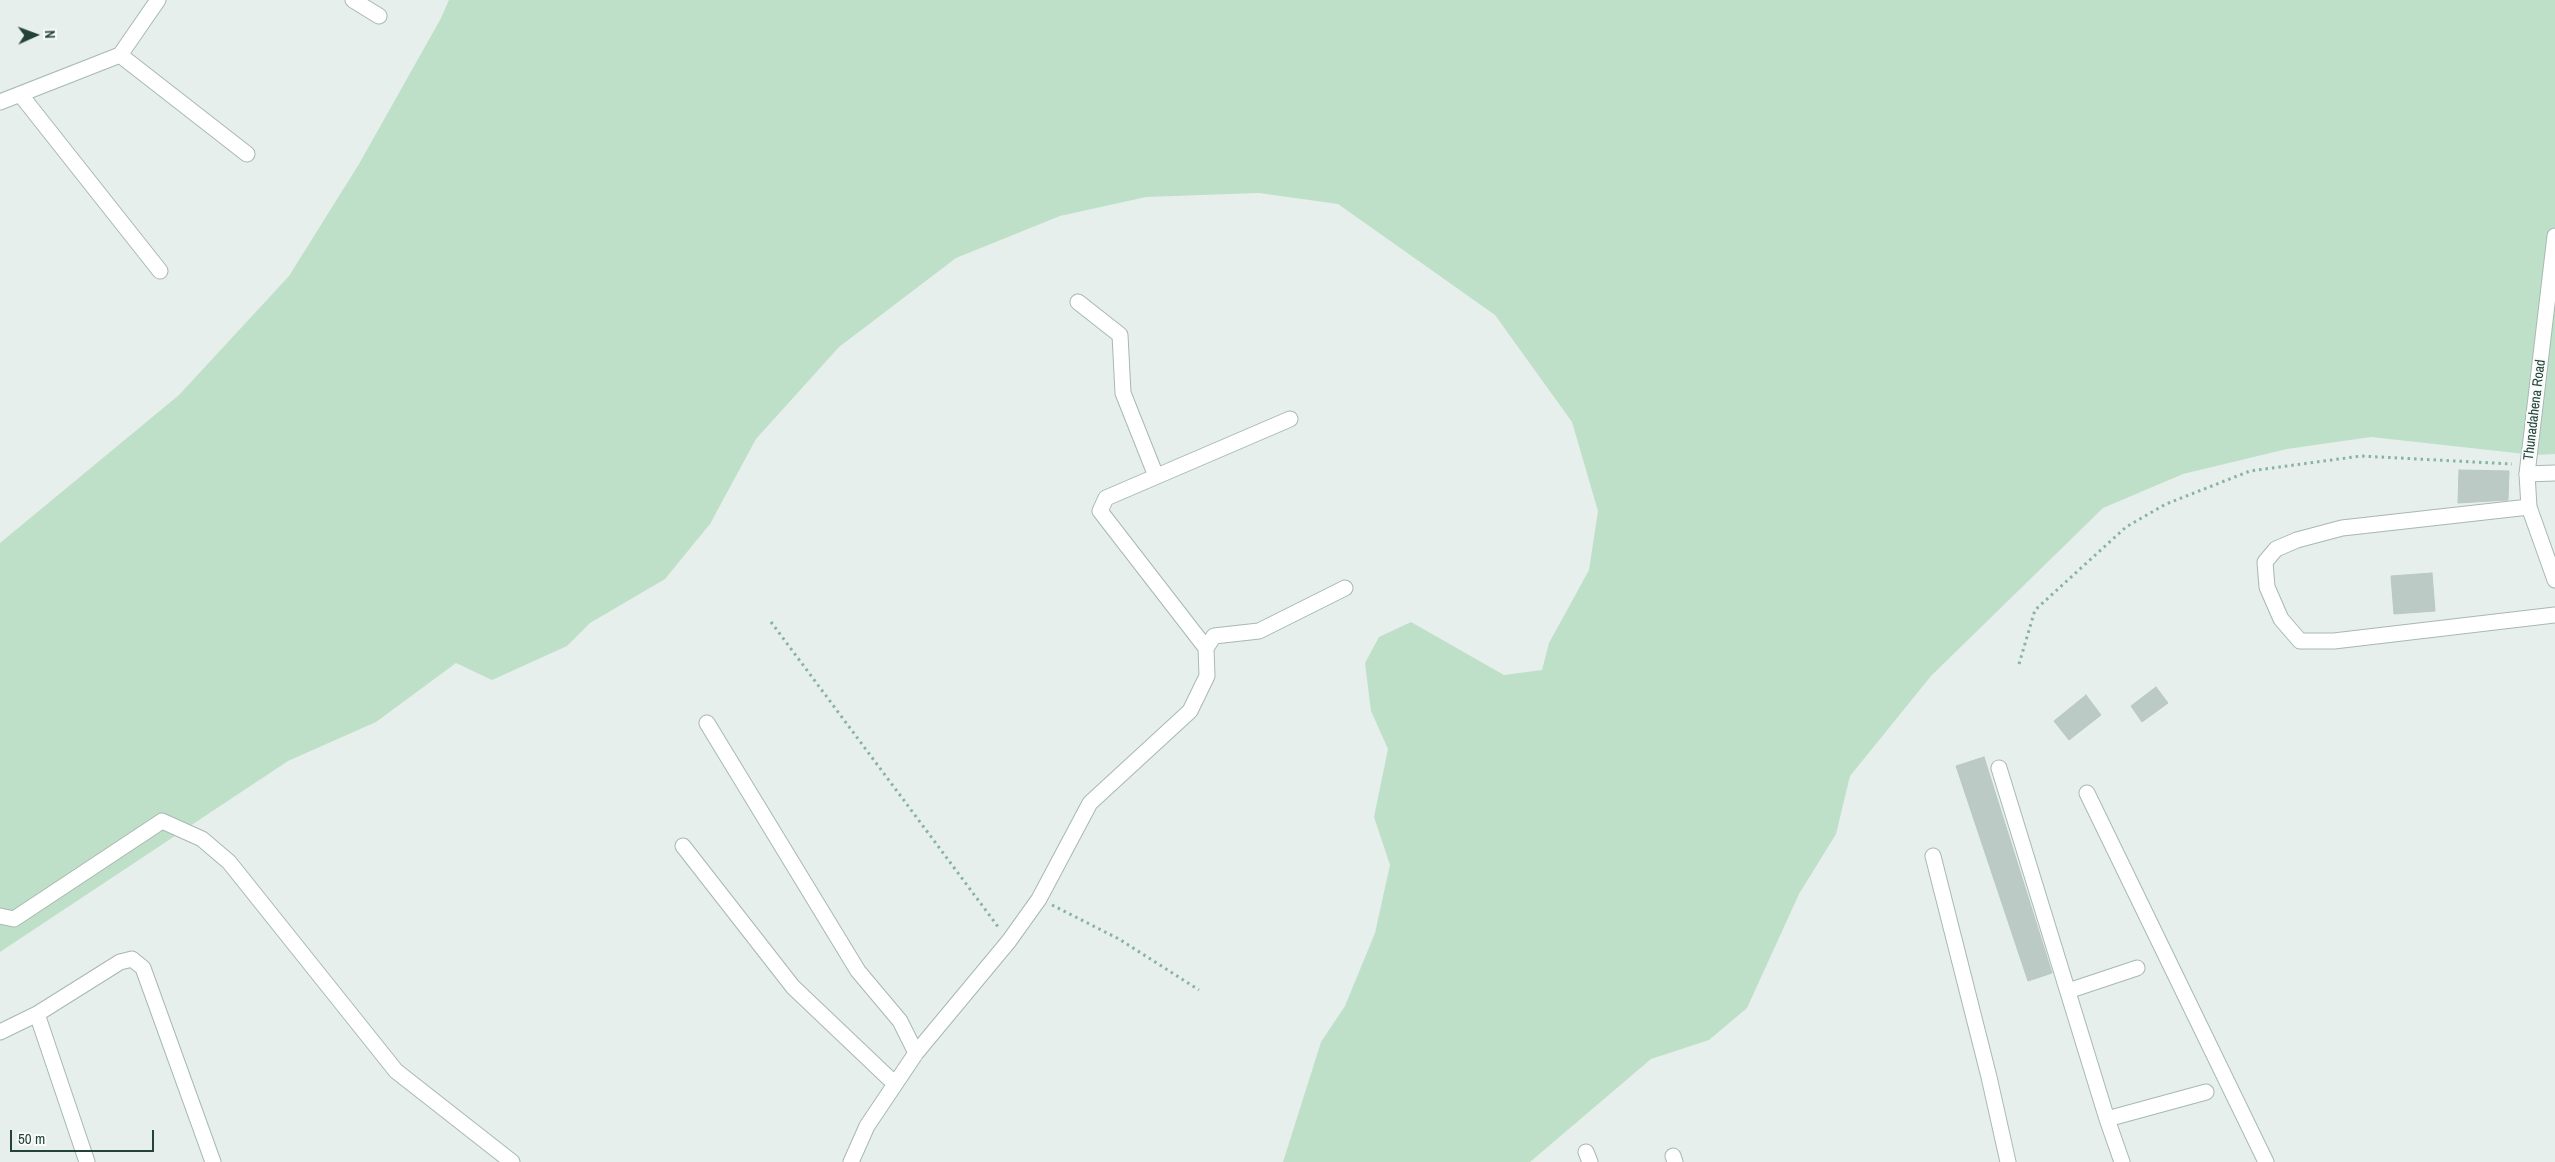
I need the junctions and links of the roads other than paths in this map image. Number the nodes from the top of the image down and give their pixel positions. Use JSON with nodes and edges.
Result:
{"nodes":[{"id":1,"x":158,"y":0,"type":"edge"},
{"id":2,"x":353,"y":0,"type":"edge"},
{"id":3,"x":379,"y":16,"type":"dead end"},
{"id":4,"x":120,"y":55,"type":"junction"},
{"id":5,"x":20,"y":94,"type":"junction"},
{"id":6,"x":0,"y":102,"type":"edge"},
{"id":7,"x":247,"y":154,"type":"dead end"},
{"id":8,"x":2555,"y":236,"type":"edge"},
{"id":9,"x":160,"y":271,"type":"dead end"},
{"id":10,"x":1078,"y":302,"type":"dead end"},
{"id":11,"x":1290,"y":419,"type":"dead end"},
{"id":12,"x":2528,"y":469,"type":"junction"},
{"id":13,"x":2555,"y":473,"type":"edge"},
{"id":14,"x":1156,"y":476,"type":"junction"},
{"id":15,"x":2529,"y":507,"type":"junction"},
{"id":16,"x":2555,"y":580,"type":"edge"},
{"id":17,"x":1345,"y":588,"type":"dead end"},
{"id":18,"x":2555,"y":615,"type":"edge"},
{"id":19,"x":1206,"y":648,"type":"junction"},
{"id":20,"x":707,"y":723,"type":"dead end"},
{"id":21,"x":1999,"y":768,"type":"dead end"},
{"id":22,"x":2087,"y":793,"type":"dead end"},
{"id":23,"x":683,"y":846,"type":"dead end"},
{"id":24,"x":1933,"y":856,"type":"dead end"},
{"id":25,"x":0,"y":916,"type":"edge"},
{"id":26,"x":2137,"y":968,"type":"dead end"},
{"id":27,"x":2068,"y":991,"type":"junction"},
{"id":28,"x":37,"y":1014,"type":"junction"},
{"id":29,"x":0,"y":1032,"type":"edge"},
{"id":30,"x":916,"y":1053,"type":"junction"},
{"id":31,"x":895,"y":1084,"type":"junction"},
{"id":32,"x":2206,"y":1092,"type":"dead end"},
{"id":33,"x":2107,"y":1119,"type":"junction"},
{"id":34,"x":87,"y":1162,"type":"edge"},
{"id":35,"x":213,"y":1162,"type":"edge"},
{"id":36,"x":512,"y":1162,"type":"edge"},
{"id":37,"x":851,"y":1162,"type":"edge"},
{"id":38,"x":2008,"y":1162,"type":"edge"},
{"id":39,"x":2122,"y":1162,"type":"edge"},
{"id":40,"x":2266,"y":1162,"type":"edge"}],
"edges":[{"from":1,"to":4,"type":"street"},
{"from":2,"to":3,"type":"street"},
{"from":4,"to":5,"type":"street"},
{"from":4,"to":7,"type":"street"},
{"from":5,"to":6,"type":"street"},
{"from":5,"to":9,"type":"street"},
{"from":8,"to":12,"type":"street","name":"Thunadahena Road"},
{"from":10,"to":14,"type":"street"},
{"from":11,"to":14,"type":"street"},
{"from":12,"to":13,"type":"street"},
{"from":12,"to":15,"type":"street","name":"Thunadahena Road"},
{"from":14,"to":19,"type":"street"},
{"from":15,"to":16,"type":"street","name":"Thunadahena Road"},
{"from":15,"to":18,"type":"street"},
{"from":17,"to":19,"type":"street"},
{"from":19,"to":30,"type":"street"},
{"from":20,"to":30,"type":"street"},
{"from":21,"to":27,"type":"street"},
{"from":22,"to":40,"type":"street"},
{"from":23,"to":31,"type":"street"},
{"from":24,"to":38,"type":"street"},
{"from":25,"to":36,"type":"street"},
{"from":26,"to":27,"type":"street"},
{"from":27,"to":33,"type":"street"},
{"from":28,"to":29,"type":"street"},
{"from":28,"to":34,"type":"street"},
{"from":28,"to":35,"type":"street"},
{"from":30,"to":31,"type":"street"},
{"from":31,"to":37,"type":"street"},
{"from":32,"to":33,"type":"street"},
{"from":33,"to":39,"type":"street"}]}
